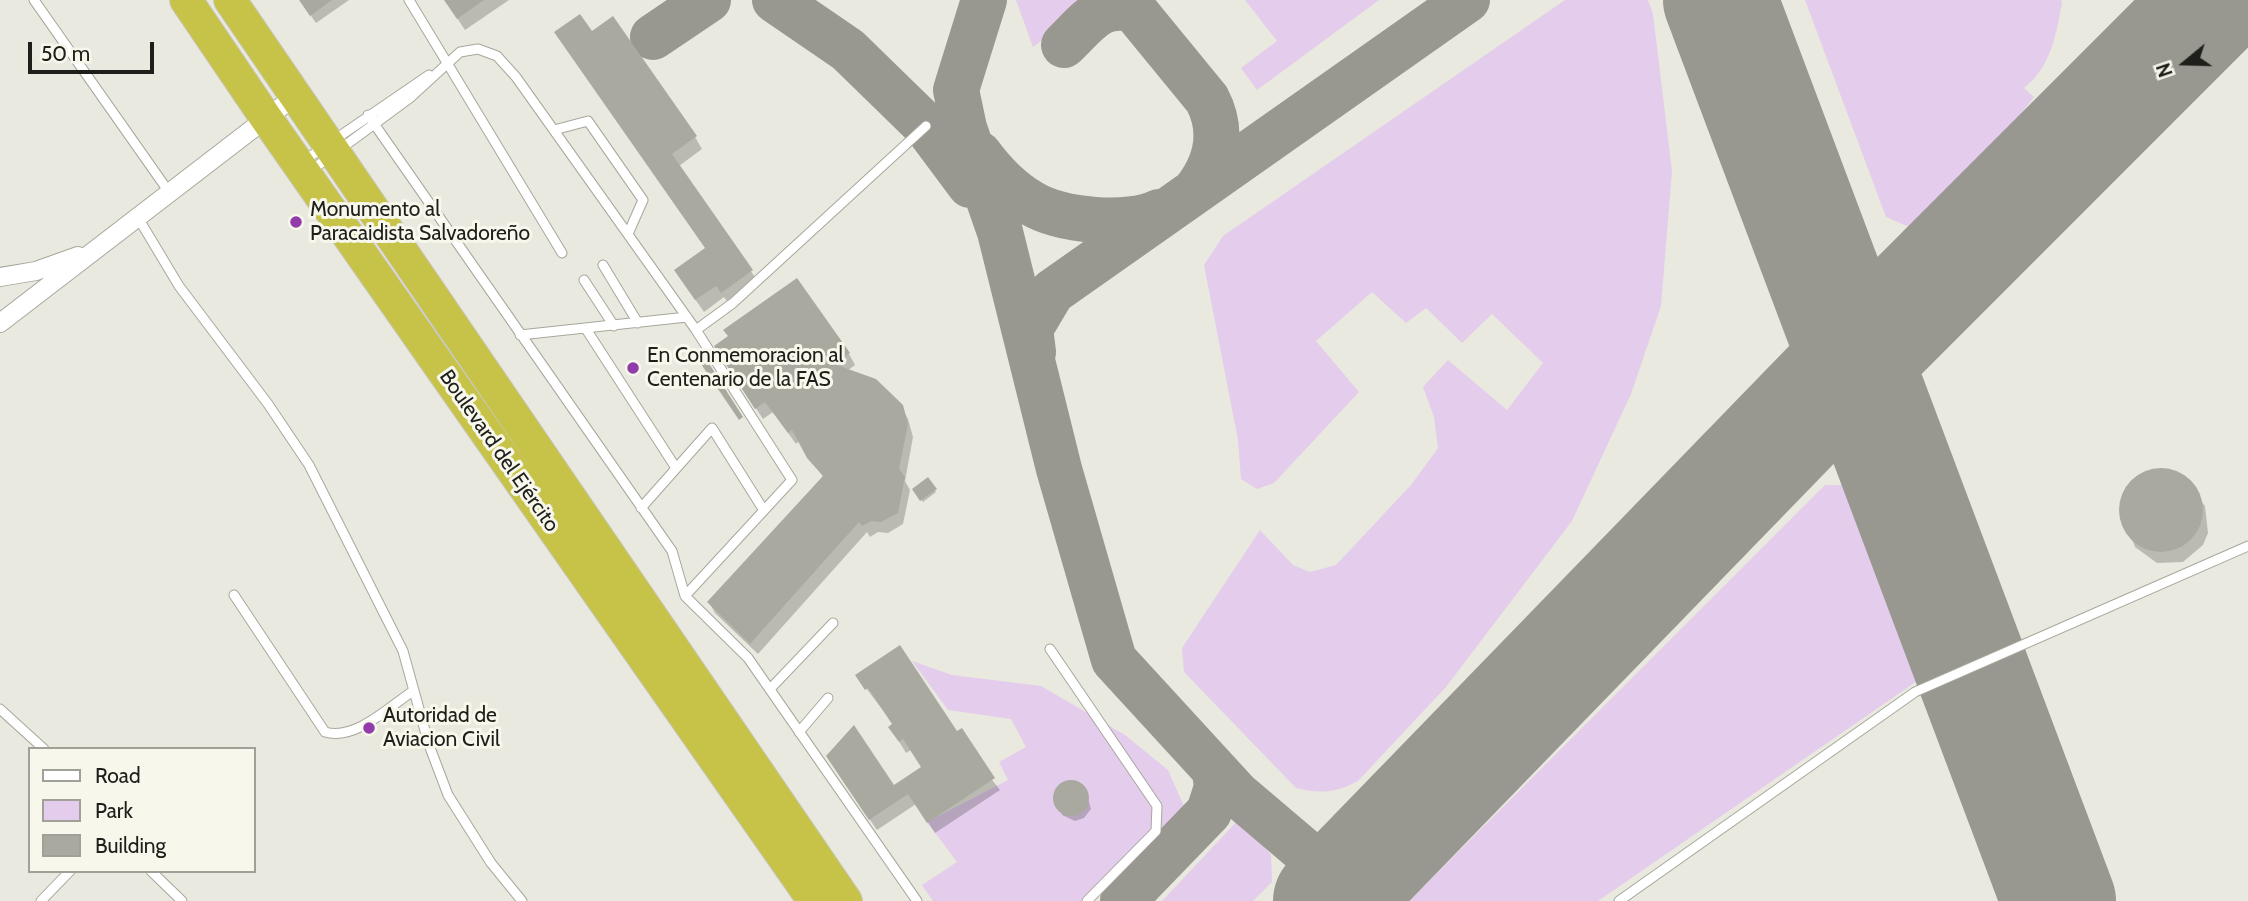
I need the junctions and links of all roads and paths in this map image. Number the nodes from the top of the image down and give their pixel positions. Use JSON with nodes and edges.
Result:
{"nodes":[{"id":1,"x":34,"y":0,"type":"edge"},
{"id":2,"x":187,"y":0,"type":"edge"},
{"id":3,"x":230,"y":0,"type":"edge"},
{"id":4,"x":410,"y":0,"type":"edge"},
{"id":5,"x":446,"y":65,"type":"junction"},
{"id":6,"x":294,"y":97,"type":"junction"},
{"id":7,"x":368,"y":115,"type":"junction"},
{"id":8,"x":266,"y":118,"type":"junction"},
{"id":9,"x":374,"y":124,"type":"junction"},
{"id":10,"x":926,"y":126,"type":"dead end"},
{"id":11,"x":554,"y":130,"type":"junction"},
{"id":12,"x":330,"y":149,"type":"junction"},
{"id":13,"x":302,"y":170,"type":"junction"},
{"id":14,"x":169,"y":192,"type":"junction"},
{"id":15,"x":137,"y":216,"type":"junction"},
{"id":16,"x":628,"y":234,"type":"junction"},
{"id":17,"x":95,"y":250,"type":"junction"},
{"id":18,"x":562,"y":253,"type":"dead end"},
{"id":19,"x":604,"y":265,"type":"dead end"},
{"id":20,"x":0,"y":277,"type":"edge"},
{"id":21,"x":584,"y":280,"type":"dead end"},
{"id":22,"x":687,"y":317,"type":"junction"},
{"id":23,"x":0,"y":323,"type":"edge"},
{"id":24,"x":638,"y":323,"type":"junction"},
{"id":25,"x":614,"y":326,"type":"junction"},
{"id":26,"x":586,"y":329,"type":"junction"},
{"id":27,"x":696,"y":330,"type":"junction"},
{"id":28,"x":520,"y":335,"type":"junction"},
{"id":29,"x":676,"y":468,"type":"junction"},
{"id":30,"x":641,"y":508,"type":"junction"},
{"id":31,"x":763,"y":509,"type":"junction"},
{"id":32,"x":2248,"y":546,"type":"edge"},
{"id":33,"x":234,"y":595,"type":"dead end"},
{"id":34,"x":685,"y":596,"type":"junction"},
{"id":35,"x":833,"y":623,"type":"dead end"},
{"id":36,"x":1049,"y":649,"type":"dead end"},
{"id":37,"x":770,"y":689,"type":"junction"},
{"id":38,"x":413,"y":691,"type":"junction"},
{"id":39,"x":828,"y":698,"type":"dead end"},
{"id":40,"x":0,"y":709,"type":"edge"},
{"id":41,"x":799,"y":733,"type":"junction"},
{"id":42,"x":42,"y":747,"type":"edge"},
{"id":43,"x":68,"y":873,"type":"edge"},
{"id":44,"x":152,"y":873,"type":"edge"},
{"id":45,"x":41,"y":901,"type":"edge"},
{"id":46,"x":182,"y":901,"type":"edge"},
{"id":47,"x":522,"y":901,"type":"edge"},
{"id":48,"x":814,"y":901,"type":"edge"},
{"id":49,"x":846,"y":901,"type":"edge"},
{"id":50,"x":917,"y":901,"type":"edge"},
{"id":51,"x":1087,"y":901,"type":"edge"},
{"id":52,"x":1619,"y":901,"type":"edge"}],
"edges":[{"from":1,"to":14,"type":"lane"},
{"from":2,"to":8,"type":"highway","name":"Boulevard del Ejército"},
{"from":3,"to":6,"type":"highway","name":"Boulevard del Ejército"},
{"from":4,"to":5,"type":"lane"},
{"from":5,"to":7,"type":"lane"},
{"from":5,"to":9,"type":"lane"},
{"from":5,"to":11,"type":"lane"},
{"from":5,"to":18,"type":"lane"},
{"from":6,"to":8,"type":"street"},
{"from":6,"to":12,"type":"highway","name":"Boulevard del Ejército"},
{"from":7,"to":9,"type":"lane"},
{"from":7,"to":12,"type":"lane"},
{"from":8,"to":13,"type":"highway","name":"Boulevard del Ejército"},
{"from":8,"to":14,"type":"street"},
{"from":9,"to":12,"type":"lane"},
{"from":9,"to":28,"type":"lane"},
{"from":10,"to":27,"type":"lane"},
{"from":11,"to":16,"type":"lane"},
{"from":11,"to":16,"type":"lane"},
{"from":12,"to":13,"type":"lane"},
{"from":12,"to":49,"type":"highway","name":"Boulevard del Ejército"},
{"from":13,"to":48,"type":"highway","name":"Boulevard del Ejército"},
{"from":14,"to":15,"type":"street"},
{"from":15,"to":17,"type":"street"},
{"from":15,"to":38,"type":"lane"},
{"from":16,"to":22,"type":"lane"},
{"from":17,"to":20,"type":"street"},
{"from":17,"to":23,"type":"street"},
{"from":19,"to":24,"type":"lane"},
{"from":21,"to":25,"type":"lane"},
{"from":22,"to":24,"type":"lane"},
{"from":22,"to":27,"type":"lane"},
{"from":24,"to":25,"type":"lane"},
{"from":25,"to":26,"type":"lane"},
{"from":26,"to":28,"type":"lane"},
{"from":26,"to":29,"type":"lane"},
{"from":27,"to":31,"type":"lane"},
{"from":28,"to":30,"type":"lane"},
{"from":29,"to":30,"type":"lane"},
{"from":29,"to":31,"type":"lane"},
{"from":30,"to":34,"type":"lane"},
{"from":31,"to":34,"type":"lane"},
{"from":32,"to":52,"type":"lane"},
{"from":33,"to":38,"type":"lane"},
{"from":34,"to":37,"type":"lane"},
{"from":35,"to":37,"type":"lane"},
{"from":36,"to":51,"type":"lane"},
{"from":37,"to":41,"type":"lane"},
{"from":38,"to":47,"type":"lane"},
{"from":39,"to":41,"type":"lane"},
{"from":40,"to":42,"type":"lane"},
{"from":41,"to":50,"type":"lane"},
{"from":43,"to":45,"type":"lane"},
{"from":44,"to":46,"type":"lane"}]}
